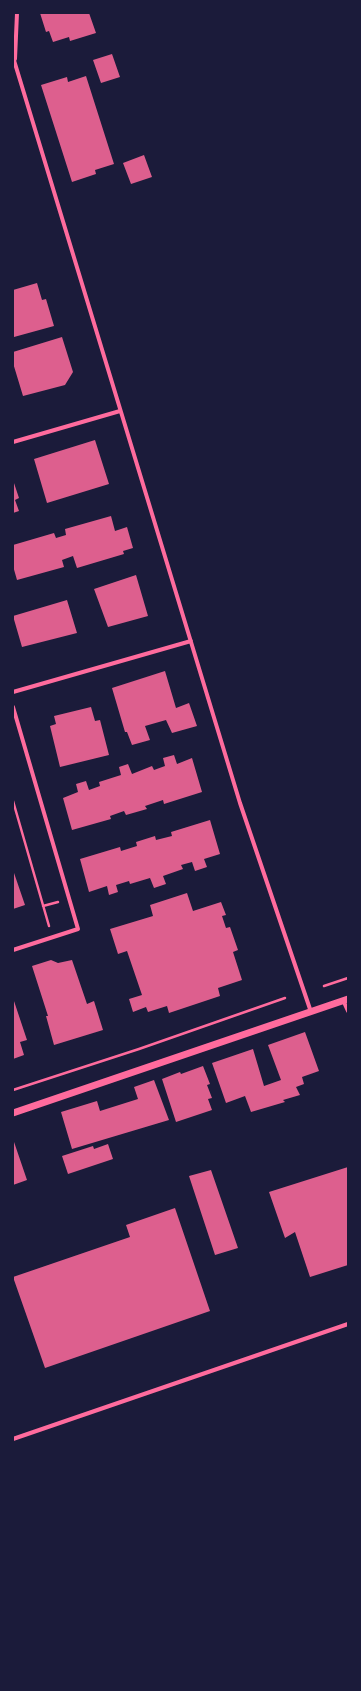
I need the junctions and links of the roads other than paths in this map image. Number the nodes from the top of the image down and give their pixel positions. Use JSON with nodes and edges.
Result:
{"nodes":[{"id":1,"x":16,"y":13,"type":"edge"},
{"id":2,"x":14,"y":58,"type":"edge"},
{"id":3,"x":120,"y":411,"type":"junction"},
{"id":4,"x":13,"y":442,"type":"edge"},
{"id":5,"x":191,"y":641,"type":"junction"},
{"id":6,"x":13,"y":692,"type":"edge"},
{"id":7,"x":13,"y":707,"type":"edge"},
{"id":8,"x":13,"y":950,"type":"edge"},
{"id":9,"x":346,"y":1000,"type":"edge"},
{"id":10,"x":348,"y":1011,"type":"edge"},
{"id":11,"x":311,"y":1012,"type":"junction"},
{"id":12,"x":13,"y":1113,"type":"edge"},
{"id":13,"x":348,"y":1324,"type":"edge"},
{"id":14,"x":13,"y":1439,"type":"edge"}],
"edges":[{"from":1,"to":2,"type":"street"},
{"from":2,"to":3,"type":"street"},
{"from":3,"to":4,"type":"street"},
{"from":3,"to":5,"type":"street"},
{"from":5,"to":6,"type":"street"},
{"from":5,"to":11,"type":"street"},
{"from":7,"to":8,"type":"street"},
{"from":9,"to":10,"type":"street"},
{"from":9,"to":11,"type":"street"},
{"from":11,"to":12,"type":"street"},
{"from":13,"to":14,"type":"street"}]}
